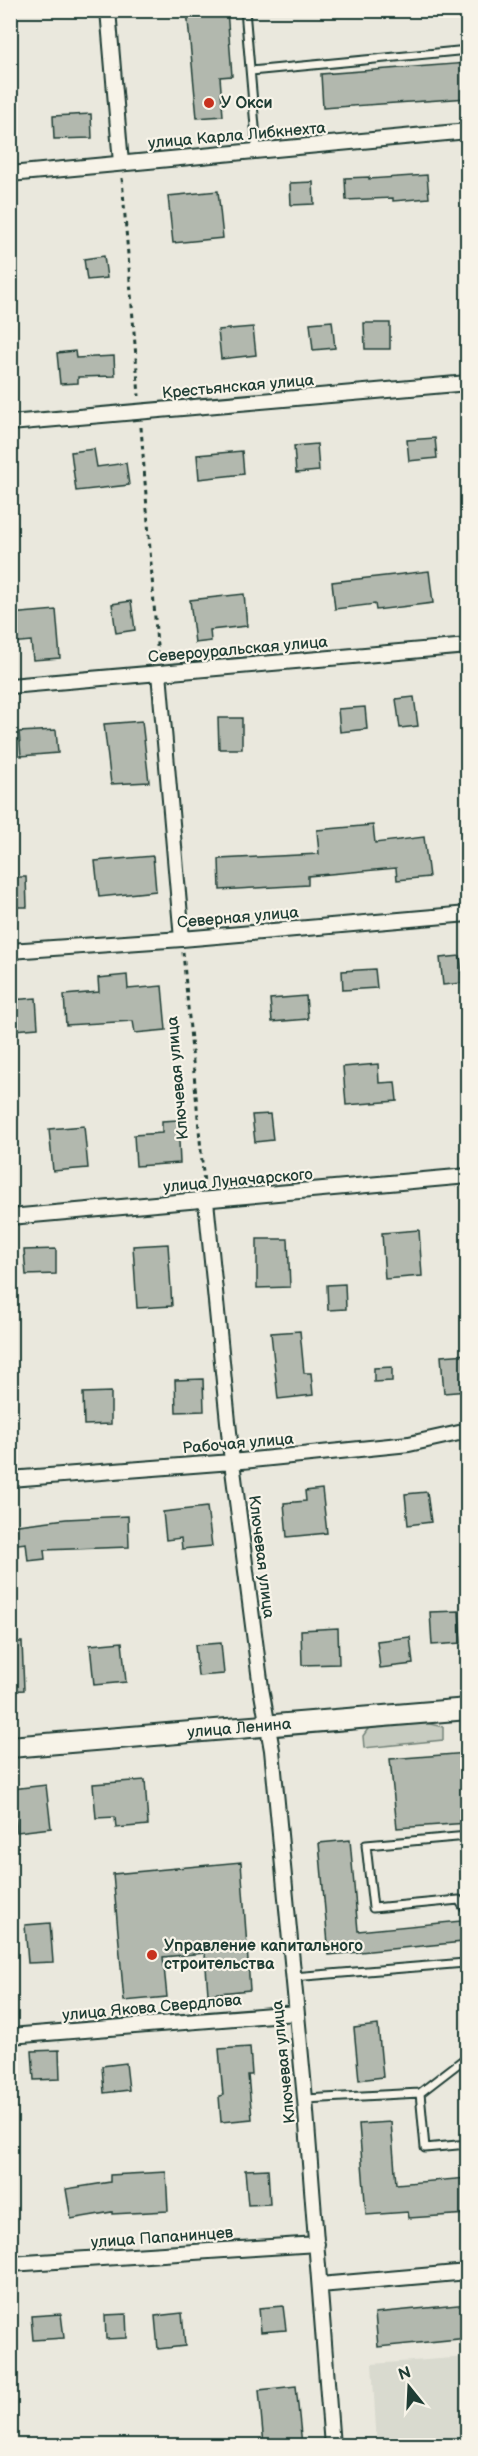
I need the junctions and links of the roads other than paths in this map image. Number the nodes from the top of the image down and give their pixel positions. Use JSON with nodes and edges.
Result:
{"nodes":[{"id":1,"x":108,"y":10,"type":"edge"},
{"id":2,"x":245,"y":10,"type":"edge"},
{"id":3,"x":468,"y":50,"type":"edge"},
{"id":4,"x":251,"y":71,"type":"junction"},
{"id":5,"x":468,"y":130,"type":"edge"},
{"id":6,"x":257,"y":150,"type":"junction"},
{"id":7,"x":121,"y":164,"type":"junction"},
{"id":8,"x":10,"y":174,"type":"edge"},
{"id":9,"x":468,"y":383,"type":"edge"},
{"id":10,"x":10,"y":423,"type":"edge"},
{"id":11,"x":468,"y":646,"type":"edge"},
{"id":12,"x":159,"y":673,"type":"junction"},
{"id":13,"x":10,"y":686,"type":"edge"},
{"id":14,"x":468,"y":914,"type":"edge"},
{"id":15,"x":182,"y":939,"type":"junction"},
{"id":16,"x":10,"y":951,"type":"edge"},
{"id":17,"x":468,"y":1176,"type":"edge"},
{"id":18,"x":206,"y":1201,"type":"junction"},
{"id":19,"x":10,"y":1217,"type":"edge"},
{"id":20,"x":468,"y":1431,"type":"edge"},
{"id":21,"x":232,"y":1462,"type":"junction"},
{"id":22,"x":10,"y":1479,"type":"edge"},
{"id":23,"x":468,"y":1709,"type":"edge"},
{"id":24,"x":268,"y":1726,"type":"junction"},
{"id":25,"x":10,"y":1747,"type":"edge"},
{"id":26,"x":468,"y":1836,"type":"edge"},
{"id":27,"x":468,"y":1913,"type":"edge"},
{"id":28,"x":466,"y":1960,"type":"edge"},
{"id":29,"x":293,"y":1977,"type":"junction"},
{"id":30,"x":468,"y":1996,"type":"edge"},
{"id":31,"x":296,"y":2013,"type":"junction"},
{"id":32,"x":10,"y":2036,"type":"edge"},
{"id":33,"x":468,"y":2056,"type":"edge"},
{"id":34,"x":420,"y":2093,"type":"junction"},
{"id":35,"x":305,"y":2099,"type":"junction"},
{"id":36,"x":468,"y":2144,"type":"edge"},
{"id":37,"x":317,"y":2244,"type":"junction"},
{"id":38,"x":10,"y":2264,"type":"edge"},
{"id":39,"x":468,"y":2272,"type":"edge"},
{"id":40,"x":320,"y":2285,"type":"junction"},
{"id":41,"x":332,"y":2445,"type":"edge"}],
"edges":[{"from":1,"to":7,"type":"street"},
{"from":2,"to":4,"type":"lane"},
{"from":3,"to":4,"type":"lane"},
{"from":4,"to":6,"type":"lane"},
{"from":5,"to":6,"type":"street","name":"улица Карла Либкнехта"},
{"from":6,"to":7,"type":"street","name":"улица Карла Либкнехта"},
{"from":7,"to":8,"type":"street","name":"улица Карла Либкнехта"},
{"from":9,"to":10,"type":"street","name":"Крестьянская улица"},
{"from":11,"to":12,"type":"street","name":"Североуральская улица"},
{"from":12,"to":13,"type":"street","name":"Североуральская улица"},
{"from":12,"to":15,"type":"street"},
{"from":14,"to":15,"type":"street","name":"Северная улица"},
{"from":15,"to":16,"type":"street","name":"Северная улица"},
{"from":17,"to":18,"type":"street","name":"улица Луначарского"},
{"from":18,"to":19,"type":"street","name":"улица Луначарского"},
{"from":18,"to":21,"type":"street","name":"Ключевая улица"},
{"from":20,"to":21,"type":"street","name":"Рабочая улица"},
{"from":21,"to":22,"type":"street","name":"Рабочая улица"},
{"from":21,"to":24,"type":"street","name":"Ключевая улица"},
{"from":23,"to":24,"type":"main road","name":"улица Ленина"},
{"from":24,"to":25,"type":"main road","name":"улица Ленина"},
{"from":24,"to":29,"type":"street","name":"Ключевая улица"},
{"from":26,"to":27,"type":"lane"},
{"from":28,"to":29,"type":"lane"},
{"from":28,"to":30,"type":"lane"},
{"from":29,"to":31,"type":"street","name":"Ключевая улица"},
{"from":31,"to":32,"type":"street","name":"улица Якова Свердлова"},
{"from":31,"to":35,"type":"street","name":"Ключевая улица"},
{"from":33,"to":34,"type":"lane"},
{"from":34,"to":35,"type":"lane"},
{"from":34,"to":36,"type":"lane"},
{"from":35,"to":37,"type":"street","name":"Ключевая улица"},
{"from":37,"to":38,"type":"street","name":"улица Папанинцев"},
{"from":37,"to":40,"type":"street","name":"Ключевая улица"},
{"from":39,"to":40,"type":"street"},
{"from":40,"to":41,"type":"street","name":"Ключевая улица"}]}
